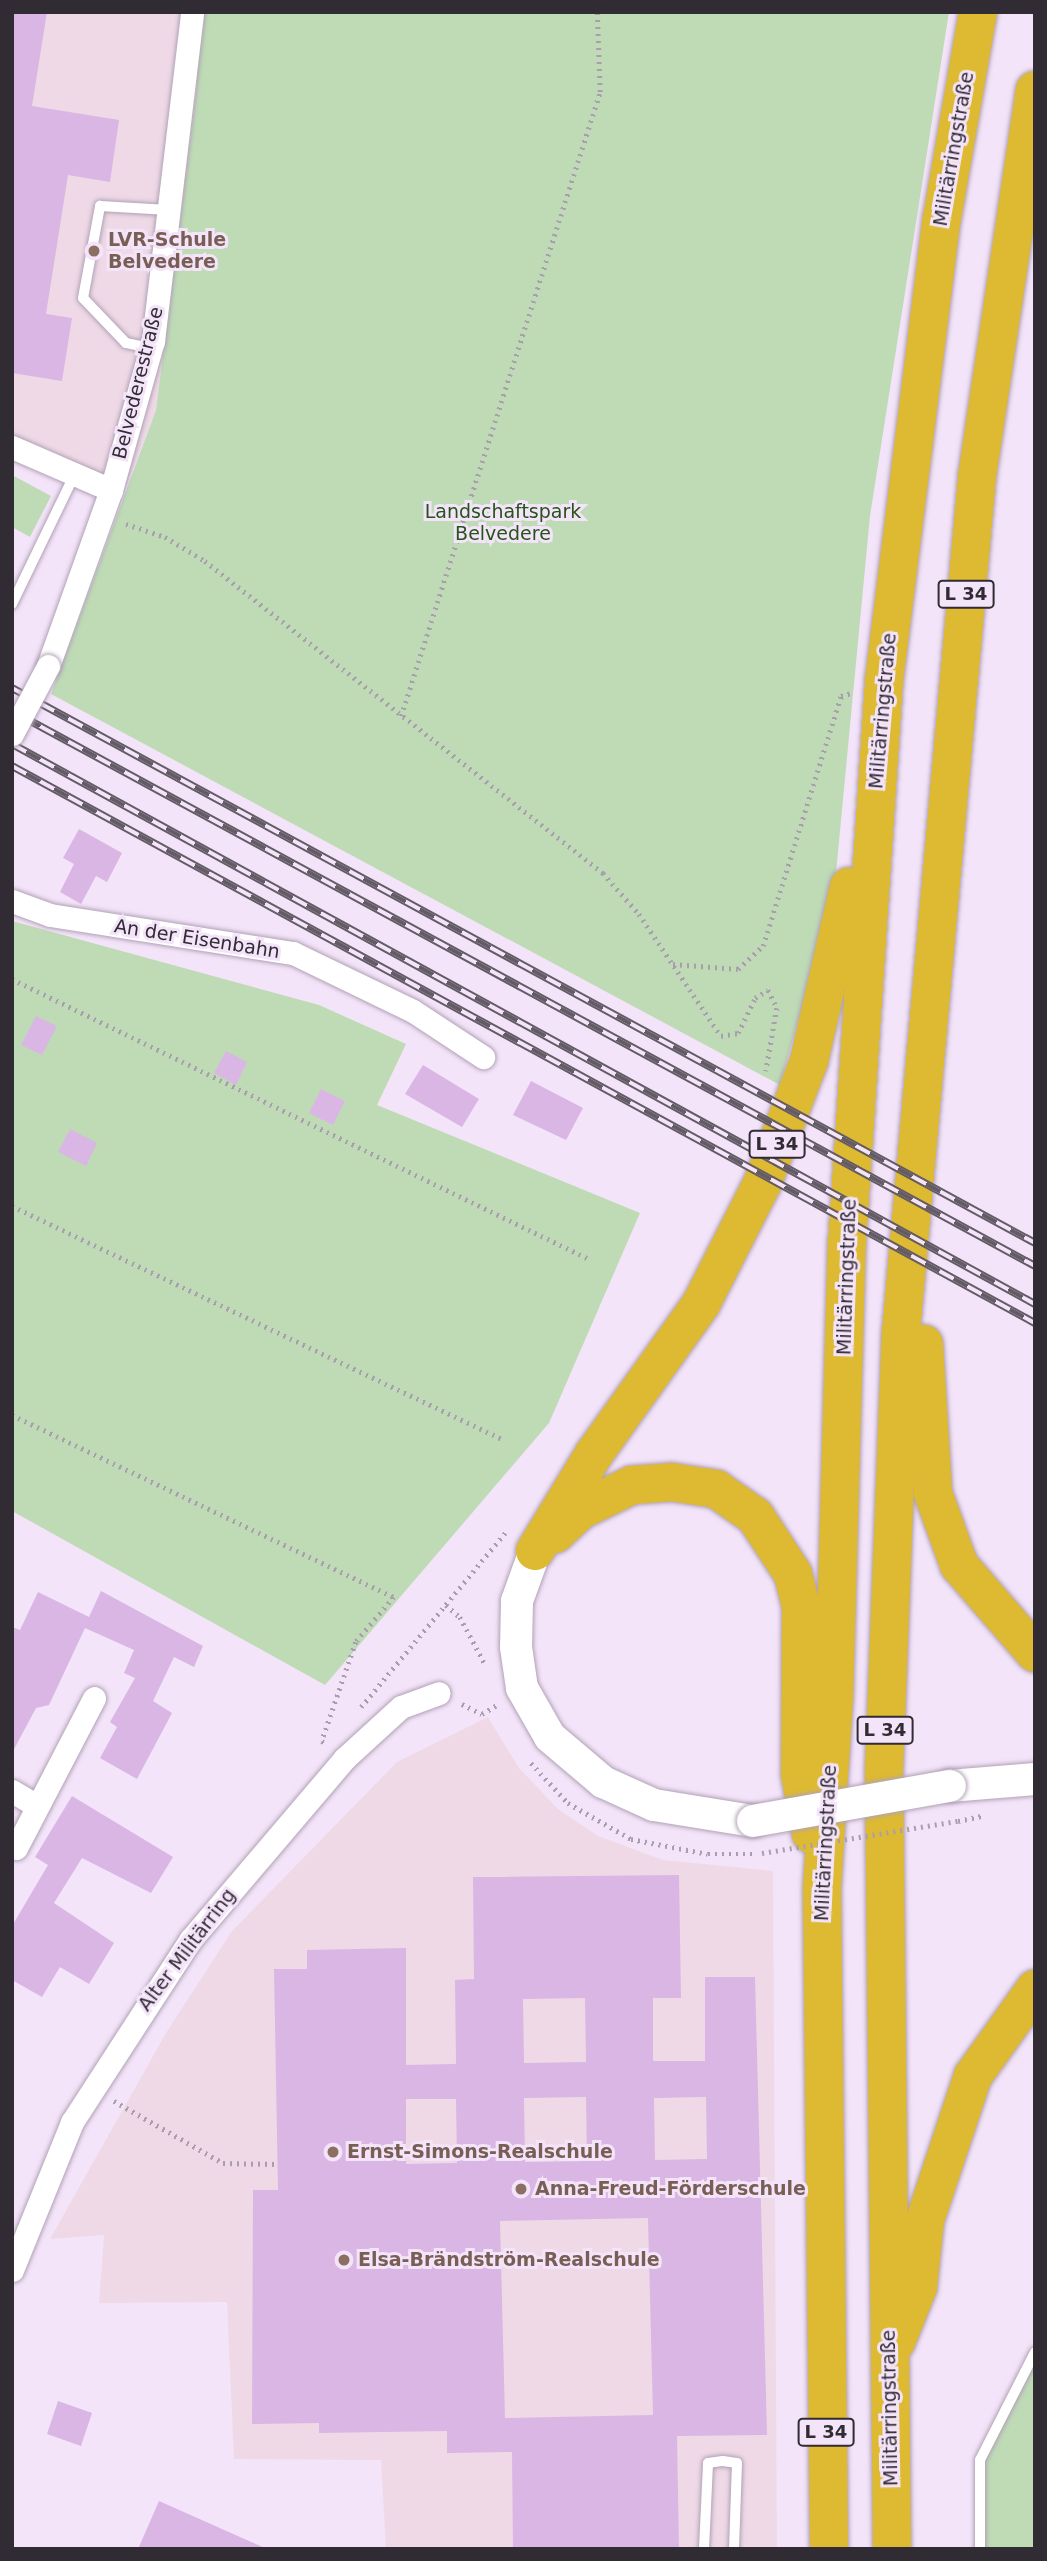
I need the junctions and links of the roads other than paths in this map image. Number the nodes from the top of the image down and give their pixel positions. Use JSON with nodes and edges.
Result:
{"nodes":[{"id":1,"x":192,"y":12,"type":"edge"},
{"id":2,"x":978,"y":12,"type":"edge"},
{"id":3,"x":1035,"y":90,"type":"edge"},
{"id":4,"x":172,"y":211,"type":"junction"},
{"id":5,"x":150,"y":348,"type":"junction"},
{"id":6,"x":12,"y":447,"type":"edge"},
{"id":7,"x":74,"y":476,"type":"junction"},
{"id":8,"x":111,"y":490,"type":"junction"},
{"id":9,"x":12,"y":604,"type":"edge"},
{"id":10,"x":884,"y":681,"type":"junction"},
{"id":11,"x":12,"y":734,"type":"edge"},
{"id":12,"x":12,"y":901,"type":"edge"},
{"id":13,"x":484,"y":1057,"type":"dead end"},
{"id":14,"x":922,"y":1100,"type":"junction"},
{"id":15,"x":521,"y":1540,"type":"junction"},
{"id":16,"x":1035,"y":1653,"type":"edge"},
{"id":17,"x":439,"y":1693,"type":"dead end"},
{"id":18,"x":94,"y":1698,"type":"dead end"},
{"id":19,"x":1035,"y":1779,"type":"edge"},
{"id":20,"x":12,"y":1791,"type":"edge"},
{"id":21,"x":37,"y":1806,"type":"junction"},
{"id":22,"x":16,"y":1848,"type":"dead end"},
{"id":23,"x":821,"y":1888,"type":"junction"},
{"id":24,"x":1035,"y":1989,"type":"edge"},
{"id":25,"x":12,"y":2270,"type":"edge"},
{"id":26,"x":1035,"y":2352,"type":"edge"},
{"id":27,"x":889,"y":2361,"type":"junction"},
{"id":28,"x":704,"y":2549,"type":"edge"},
{"id":29,"x":734,"y":2549,"type":"edge"},
{"id":30,"x":829,"y":2549,"type":"edge"},
{"id":31,"x":892,"y":2549,"type":"edge"},
{"id":32,"x":981,"y":2549,"type":"edge"}],
"edges":[{"from":1,"to":4,"type":"street","name":"Belvederestraße"},
{"from":2,"to":10,"type":"highway","name":"Militärringstraße","number":"L 34"},
{"from":3,"to":14,"type":"highway","name":"Militärringstraße","number":"L 34"},
{"from":4,"to":5,"type":"street","name":"Belvederestraße"},
{"from":4,"to":5,"type":"lane"},
{"from":5,"to":8,"type":"street","name":"Belvederestraße"},
{"from":6,"to":7,"type":"street"},
{"from":7,"to":8,"type":"street"},
{"from":7,"to":9,"type":"lane"},
{"from":8,"to":11,"type":"street","name":"Belvederestraße","bridge":true},
{"from":10,"to":15,"type":"highway","number":"L 34"},
{"from":10,"to":23,"type":"highway","name":"Militärringstraße","number":"L 34"},
{"from":12,"to":13,"type":"street","name":"An der Eisenbahn"},
{"from":14,"to":16,"type":"highway","number":"L 34"},
{"from":14,"to":27,"type":"highway","name":"Militärringstraße","number":"L 34"},
{"from":15,"to":19,"type":"main road","number":"L 34","bridge":true},
{"from":15,"to":23,"type":"highway","number":"L 34"},
{"from":17,"to":25,"type":"street","name":"Alter Militärring"},
{"from":18,"to":21,"type":"street"},
{"from":20,"to":21,"type":"street"},
{"from":21,"to":22,"type":"street"},
{"from":23,"to":30,"type":"highway","name":"Militärringstraße","number":"L 34"},
{"from":24,"to":27,"type":"highway","number":"L 34"},
{"from":26,"to":32,"type":"lane"},
{"from":27,"to":31,"type":"highway","name":"Militärringstraße","number":"L 34"},
{"from":28,"to":29,"type":"lane"}]}
